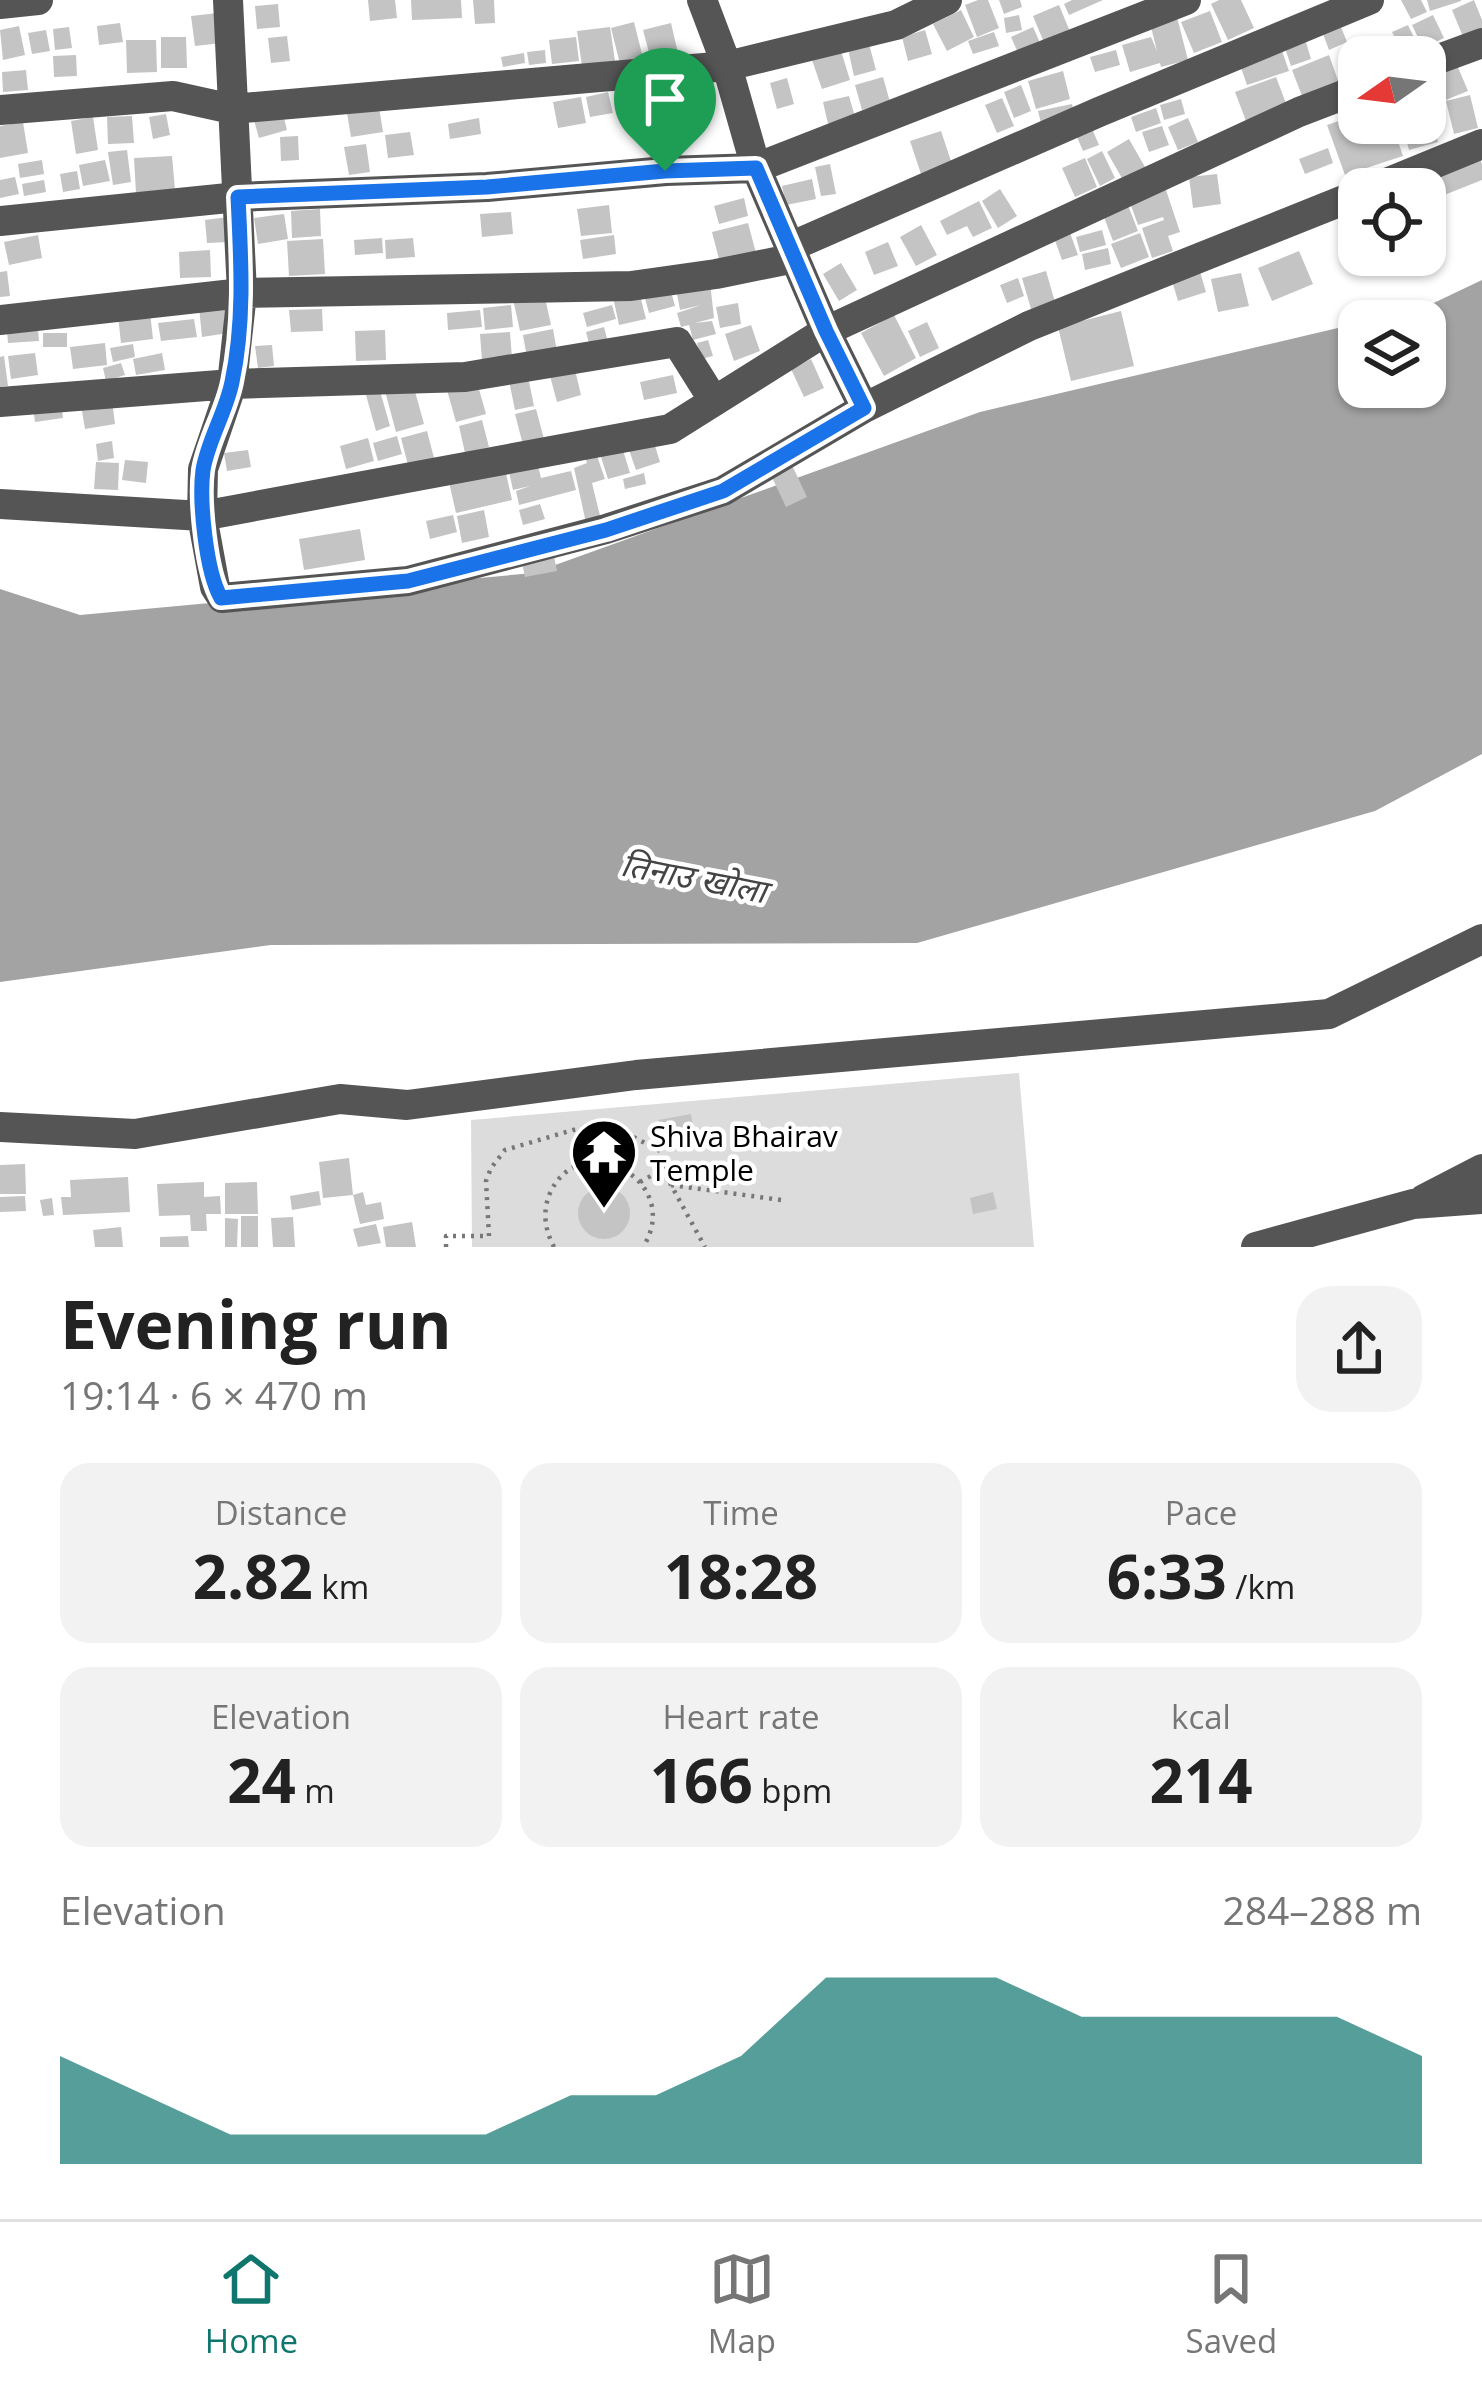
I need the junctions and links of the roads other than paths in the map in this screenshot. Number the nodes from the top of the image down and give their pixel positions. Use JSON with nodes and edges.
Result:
{"nodes":[{"id":1,"x":38,"y":0,"type":"edge"},
{"id":2,"x":702,"y":0,"type":"edge"},
{"id":3,"x":947,"y":0,"type":"edge"},
{"id":4,"x":1186,"y":0,"type":"edge"},
{"id":5,"x":1369,"y":0,"type":"edge"},
{"id":6,"x":234,"y":2,"type":"edge"},
{"id":7,"x":0,"y":4,"type":"edge"},
{"id":8,"x":1482,"y":43,"type":"edge"},
{"id":9,"x":1446,"y":56,"type":"edge"},
{"id":10,"x":727,"y":66,"type":"junction"},
{"id":11,"x":1338,"y":97,"type":"edge"},
{"id":12,"x":232,"y":109,"type":"junction"},
{"id":13,"x":0,"y":110,"type":"edge"},
{"id":14,"x":1482,"y":144,"type":"edge"},
{"id":15,"x":756,"y":168,"type":"junction"},
{"id":16,"x":1423,"y":168,"type":"edge"},
{"id":17,"x":238,"y":197,"type":"junction"},
{"id":18,"x":1338,"y":202,"type":"edge"},
{"id":19,"x":0,"y":220,"type":"edge"},
{"id":20,"x":793,"y":253,"type":"junction"},
{"id":21,"x":242,"y":293,"type":"junction"},
{"id":22,"x":0,"y":320,"type":"edge"},
{"id":23,"x":826,"y":331,"type":"junction"},
{"id":24,"x":232,"y":384,"type":"junction"},
{"id":25,"x":714,"y":401,"type":"junction"},
{"id":26,"x":0,"y":402,"type":"edge"},
{"id":27,"x":864,"y":408,"type":"junction"},
{"id":28,"x":0,"y":504,"type":"edge"},
{"id":29,"x":202,"y":516,"type":"junction"},
{"id":30,"x":1482,"y":939,"type":"edge"},
{"id":31,"x":0,"y":1126,"type":"edge"},
{"id":32,"x":1482,"y":1168,"type":"edge"},
{"id":33,"x":1482,"y":1199,"type":"edge"},
{"id":34,"x":1413,"y":1204,"type":"junction"},
{"id":35,"x":1256,"y":1247,"type":"edge"}],
"edges":[{"from":1,"to":7,"type":"street"},
{"from":2,"to":10,"type":"street"},
{"from":3,"to":10,"type":"street"},
{"from":4,"to":15,"type":"street"},
{"from":5,"to":20,"type":"street"},
{"from":6,"to":12,"type":"street"},
{"from":8,"to":9,"type":"street"},
{"from":10,"to":12,"type":"street"},
{"from":10,"to":15,"type":"street"},
{"from":11,"to":23,"type":"street"},
{"from":12,"to":13,"type":"street"},
{"from":12,"to":17,"type":"street"},
{"from":14,"to":16,"type":"street"},
{"from":15,"to":17,"type":"street"},
{"from":15,"to":20,"type":"street"},
{"from":17,"to":19,"type":"street"},
{"from":17,"to":21,"type":"street"},
{"from":18,"to":27,"type":"street"},
{"from":20,"to":21,"type":"street"},
{"from":20,"to":23,"type":"street"},
{"from":21,"to":22,"type":"street"},
{"from":21,"to":24,"type":"street"},
{"from":23,"to":25,"type":"street"},
{"from":23,"to":27,"type":"street"},
{"from":24,"to":25,"type":"street"},
{"from":24,"to":26,"type":"street"},
{"from":24,"to":29,"type":"street"},
{"from":25,"to":29,"type":"street"},
{"from":27,"to":29,"type":"street"},
{"from":28,"to":29,"type":"street"},
{"from":30,"to":31,"type":"street"},
{"from":32,"to":34,"type":"street"},
{"from":33,"to":34,"type":"street"},
{"from":34,"to":35,"type":"street"}]}
